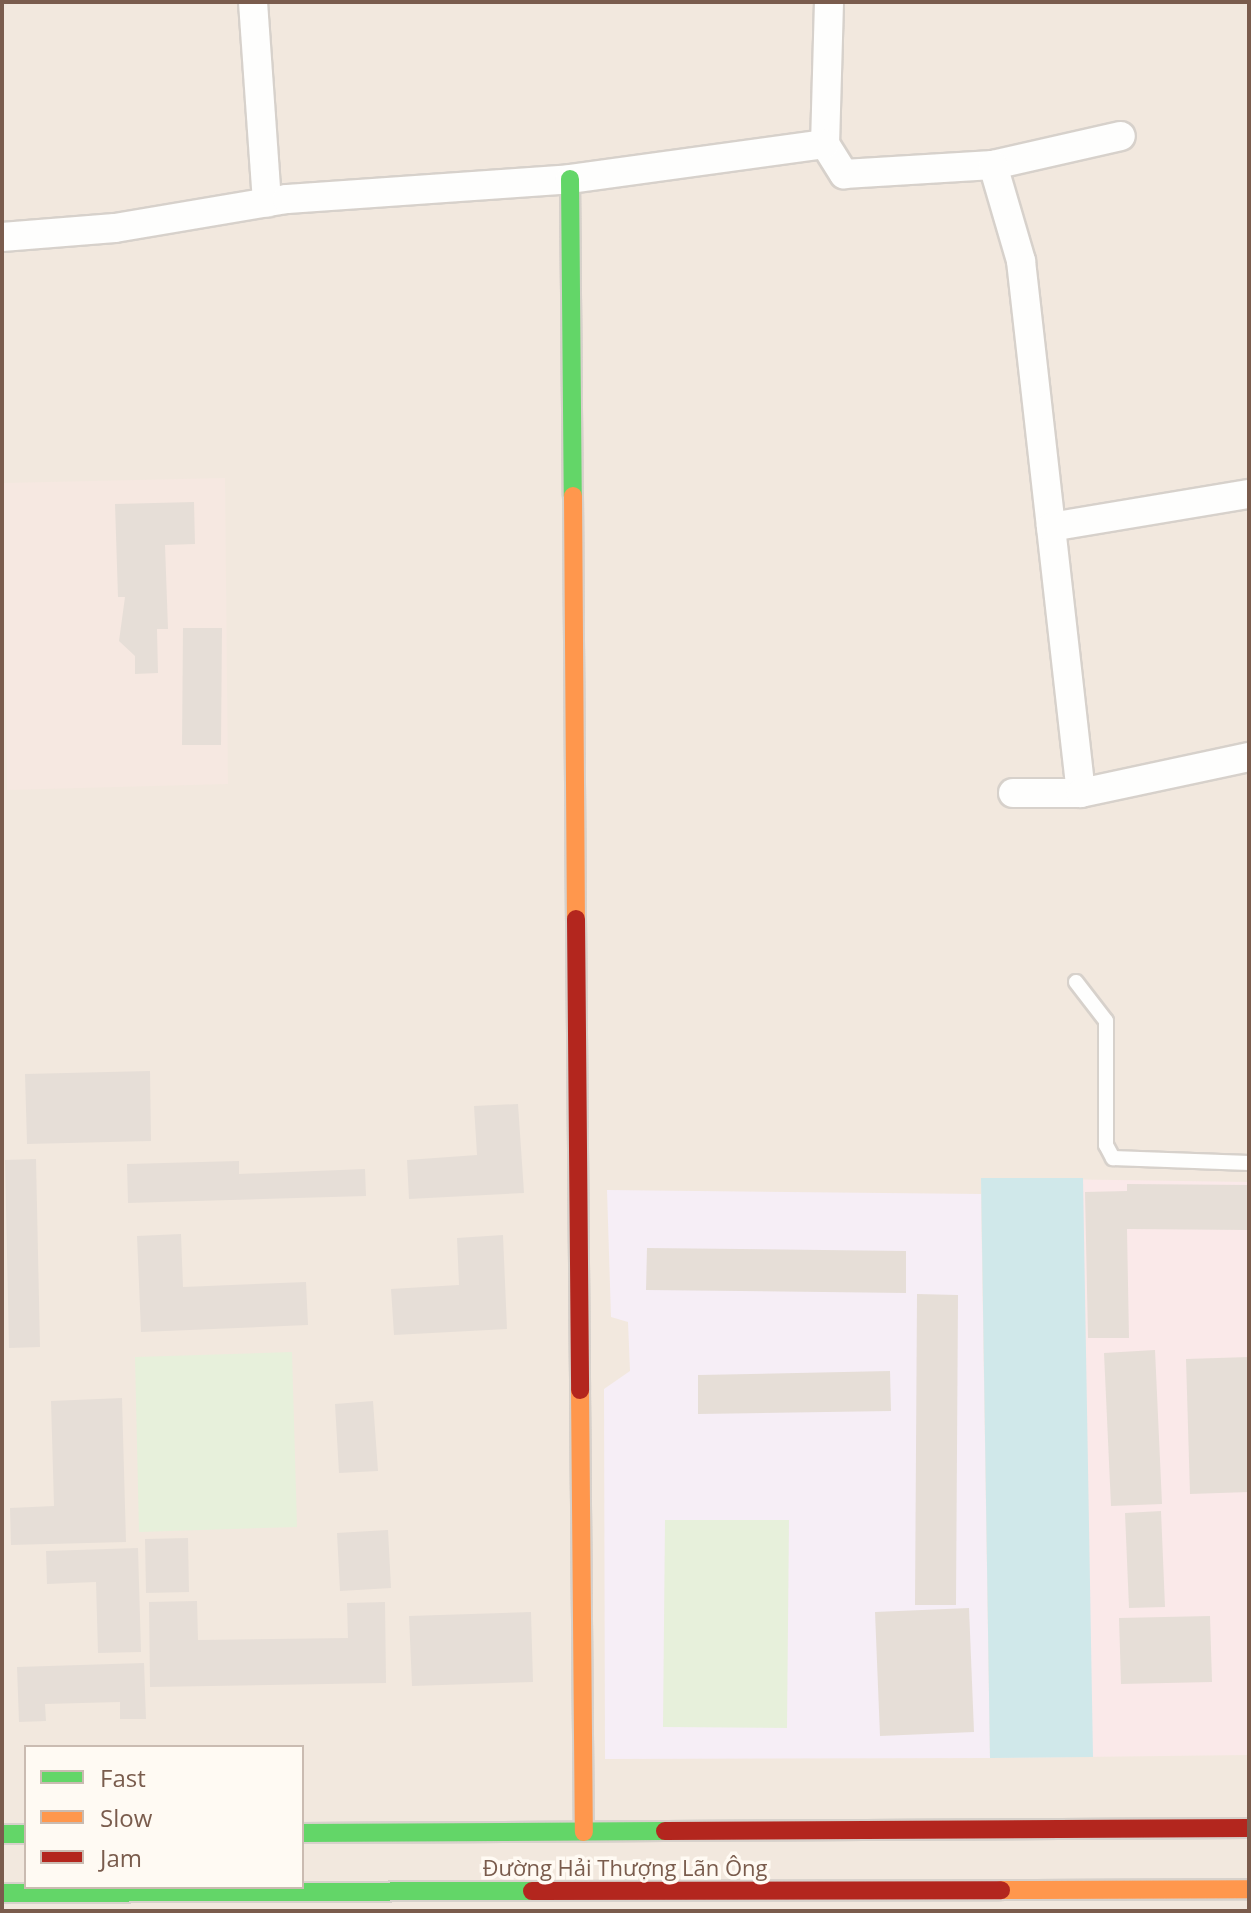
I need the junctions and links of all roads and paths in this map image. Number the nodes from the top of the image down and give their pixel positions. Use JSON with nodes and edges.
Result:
{"nodes":[{"id":1,"x":253,"y":2,"type":"edge"},
{"id":2,"x":829,"y":2,"type":"edge"},
{"id":3,"x":1121,"y":136,"type":"dead end"},
{"id":4,"x":825,"y":144,"type":"junction"},
{"id":5,"x":993,"y":165,"type":"junction"},
{"id":6,"x":570,"y":179,"type":"junction"},
{"id":7,"x":267,"y":203,"type":"junction"},
{"id":8,"x":2,"y":237,"type":"edge"},
{"id":9,"x":1249,"y":494,"type":"edge"},
{"id":10,"x":1051,"y":527,"type":"junction"},
{"id":11,"x":1249,"y":757,"type":"edge"},
{"id":12,"x":1013,"y":793,"type":"dead end"},
{"id":13,"x":1081,"y":793,"type":"junction"},
{"id":14,"x":1076,"y":982,"type":"dead end"},
{"id":15,"x":1249,"y":1163,"type":"edge"},
{"id":16,"x":1249,"y":1828,"type":"edge"},
{"id":17,"x":584,"y":1832,"type":"junction"},
{"id":18,"x":2,"y":1834,"type":"edge"},
{"id":19,"x":24,"y":1834,"type":"edge"},
{"id":20,"x":304,"y":1834,"type":"edge"},
{"id":21,"x":344,"y":1848,"type":"junction"},
{"id":22,"x":1249,"y":1889,"type":"edge"},
{"id":23,"x":2,"y":1893,"type":"edge"},
{"id":24,"x":345,"y":1893,"type":"junction"},
{"id":25,"x":1077,"y":1900,"type":"edge"},
{"id":26,"x":69,"y":1903,"type":"edge"}],
"edges":[{"from":1,"to":7,"type":"street"},
{"from":2,"to":4,"type":"street"},
{"from":3,"to":5,"type":"street"},
{"from":4,"to":5,"type":"street"},
{"from":4,"to":6,"type":"street"},
{"from":5,"to":10,"type":"street"},
{"from":6,"to":7,"type":"street"},
{"from":6,"to":17,"type":"street"},
{"from":7,"to":8,"type":"street"},
{"from":9,"to":10,"type":"street"},
{"from":10,"to":13,"type":"street"},
{"from":11,"to":13,"type":"street"},
{"from":12,"to":13,"type":"street"},
{"from":14,"to":15,"type":"lane"},
{"from":16,"to":17,"type":"street","name":"Đường Hải Thượng Lãn Ông"},
{"from":17,"to":21,"type":"street","name":"Đường Hải Thượng Lãn Ông"},
{"from":18,"to":19,"type":"street"},
{"from":20,"to":21,"type":"street","name":"Đường Hải Thượng Lãn Ông"},
{"from":21,"to":24,"type":"street"},
{"from":22,"to":25,"type":"street","name":"Đường Hải Thượng Lãn Ông"},
{"from":23,"to":26,"type":"street","name":"Đường Hải Thượng Lãn Ông"},
{"from":24,"to":25,"type":"street","name":"Đường Hải Thượng Lãn Ông"},
{"from":24,"to":26,"type":"street","name":"Đường Hải Thượng Lãn Ông"}]}
